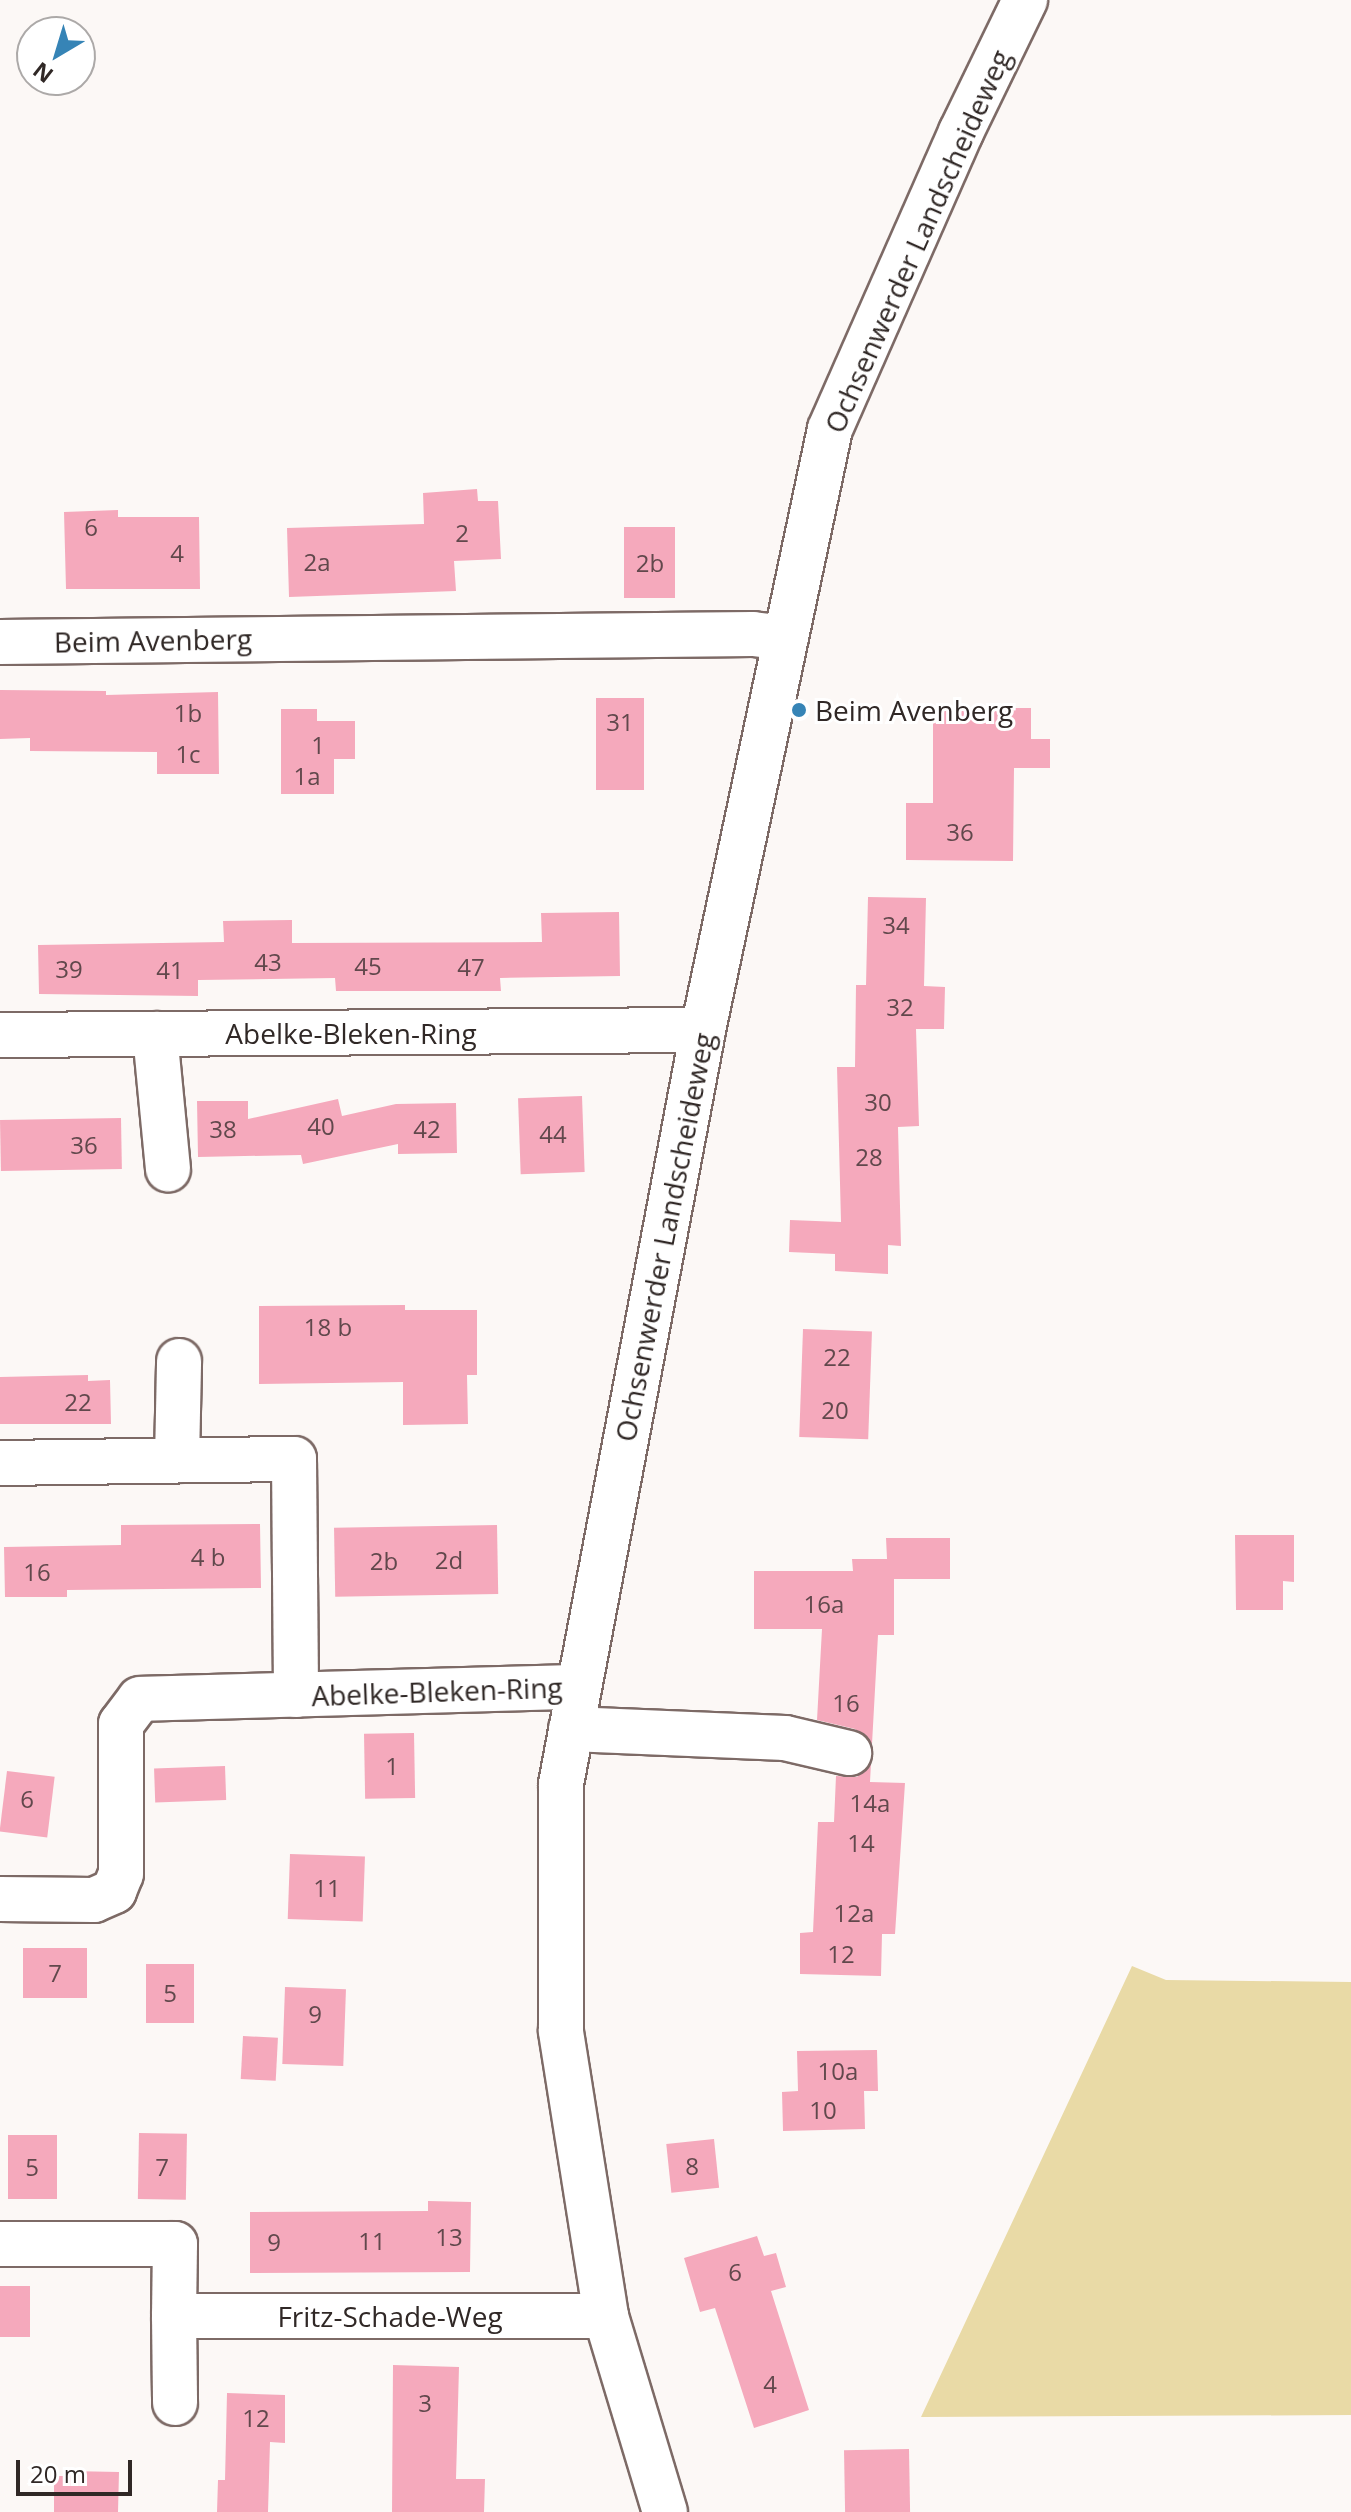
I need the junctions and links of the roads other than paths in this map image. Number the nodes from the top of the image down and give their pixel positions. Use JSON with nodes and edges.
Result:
{"nodes":[{"id":1,"x":1025,"y":0,"type":"edge"},
{"id":2,"x":786,"y":638,"type":"junction"},
{"id":3,"x":0,"y":642,"type":"edge"},
{"id":4,"x":703,"y":1030,"type":"junction"},
{"id":5,"x":155,"y":1034,"type":"junction"},
{"id":6,"x":0,"y":1035,"type":"edge"},
{"id":7,"x":168,"y":1169,"type":"dead end"},
{"id":8,"x":179,"y":1361,"type":"dead end"},
{"id":9,"x":177,"y":1460,"type":"junction"},
{"id":10,"x":0,"y":1463,"type":"edge"},
{"id":11,"x":579,"y":1687,"type":"junction"},
{"id":12,"x":296,"y":1695,"type":"junction"},
{"id":13,"x":571,"y":1729,"type":"junction"},
{"id":14,"x":849,"y":1753,"type":"dead end"},
{"id":15,"x":0,"y":1899,"type":"edge"},
{"id":16,"x":0,"y":2244,"type":"edge"},
{"id":17,"x":174,"y":2316,"type":"junction"},
{"id":18,"x":606,"y":2316,"type":"junction"},
{"id":19,"x":175,"y":2403,"type":"dead end"},
{"id":20,"x":665,"y":2512,"type":"edge"}],
"edges":[{"from":1,"to":2,"type":"street","name":"Ochsenwerder Landscheideweg"},
{"from":2,"to":3,"type":"street","name":"Beim Avenberg"},
{"from":2,"to":4,"type":"street","name":"Ochsenwerder Landscheideweg"},
{"from":4,"to":5,"type":"street","name":"Abelke-Bleken-Ring"},
{"from":4,"to":11,"type":"street","name":"Ochsenwerder Landscheideweg"},
{"from":5,"to":6,"type":"street","name":"Abelke-Bleken-Ring"},
{"from":5,"to":7,"type":"street"},
{"from":8,"to":9,"type":"street"},
{"from":9,"to":10,"type":"street","name":"Abelke-Bleken-Ring"},
{"from":9,"to":12,"type":"street","name":"Abelke-Bleken-Ring"},
{"from":11,"to":12,"type":"street","name":"Abelke-Bleken-Ring"},
{"from":11,"to":13,"type":"street","name":"Ochsenwerder Landscheideweg"},
{"from":12,"to":15,"type":"street","name":"Abelke-Bleken-Ring"},
{"from":13,"to":14,"type":"street"},
{"from":13,"to":18,"type":"street","name":"Ochsenwerder Landscheideweg"},
{"from":16,"to":17,"type":"street"},
{"from":17,"to":18,"type":"street","name":"Fritz-Schade-Weg"},
{"from":17,"to":19,"type":"street"},
{"from":18,"to":20,"type":"street","name":"Ochsenwerder Landscheideweg"}]}
